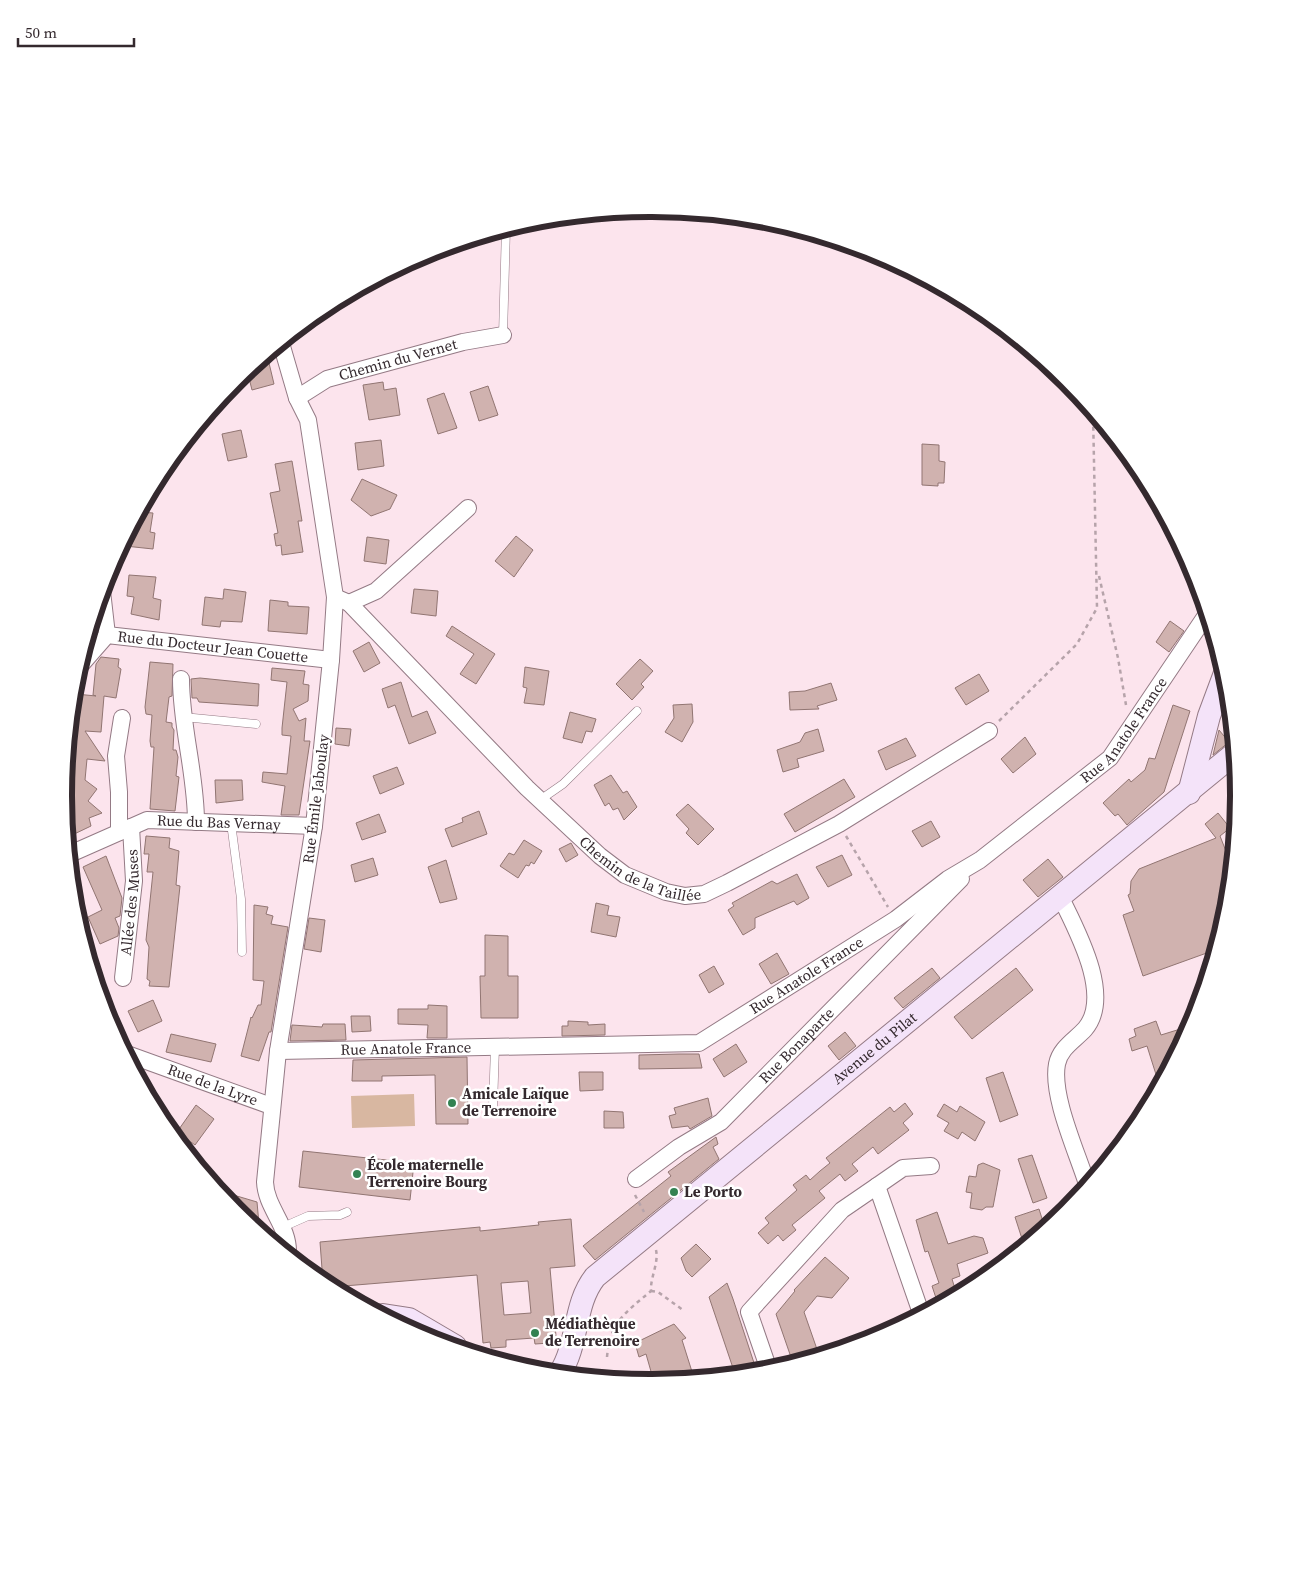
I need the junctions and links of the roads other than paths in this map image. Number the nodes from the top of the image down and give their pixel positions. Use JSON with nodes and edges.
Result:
{"nodes":[{"id":1,"x":506,"y":235,"type":"edge"},
{"id":2,"x":503,"y":335,"type":"joint"},
{"id":3,"x":283,"y":349,"type":"edge"},
{"id":4,"x":297,"y":398,"type":"junction"},
{"id":5,"x":468,"y":508,"type":"dead end"},
{"id":6,"x":342,"y":600,"type":"junction"},
{"id":7,"x":104,"y":607,"type":"edge"},
{"id":8,"x":1203,"y":621,"type":"edge"},
{"id":9,"x":107,"y":635,"type":"junction"},
{"id":10,"x":90,"y":654,"type":"edge"},
{"id":11,"x":331,"y":660,"type":"junction"},
{"id":12,"x":181,"y":679,"type":"dead end"},
{"id":13,"x":1219,"y":689,"type":"edge"},
{"id":14,"x":637,"y":711,"type":"dead end"},
{"id":15,"x":183,"y":717,"type":"junction"},
{"id":16,"x":122,"y":718,"type":"dead end"},
{"id":17,"x":256,"y":724,"type":"dead end"},
{"id":18,"x":989,"y":731,"type":"road end"},
{"id":19,"x":1228,"y":759,"type":"edge"},
{"id":20,"x":1189,"y":793,"type":"junction"},
{"id":21,"x":540,"y":800,"type":"junction"},
{"id":22,"x":196,"y":822,"type":"junction"},
{"id":23,"x":231,"y":823,"type":"junction"},
{"id":24,"x":314,"y":826,"type":"junction"},
{"id":25,"x":125,"y":830,"type":"junction"},
{"id":26,"x":75,"y":852,"type":"edge"},
{"id":27,"x":980,"y":860,"type":"junction"},
{"id":28,"x":1061,"y":898,"type":"junction"},
{"id":29,"x":242,"y":952,"type":"dead end"},
{"id":30,"x":123,"y":978,"type":"dead end"},
{"id":31,"x":495,"y":1047,"type":"junction"},
{"id":32,"x":278,"y":1051,"type":"junction"},
{"id":33,"x":135,"y":1057,"type":"edge"},
{"id":34,"x":272,"y":1106,"type":"junction"},
{"id":35,"x":493,"y":1106,"type":"dead end"},
{"id":36,"x":931,"y":1166,"type":"dead end"},
{"id":37,"x":1085,"y":1177,"type":"edge"},
{"id":38,"x":636,"y":1179,"type":"road end"},
{"id":39,"x":877,"y":1186,"type":"junction"},
{"id":40,"x":347,"y":1212,"type":"dead end"},
{"id":41,"x":283,"y":1227,"type":"junction"},
{"id":42,"x":287,"y":1244,"type":"edge"},
{"id":43,"x":919,"y":1307,"type":"edge"},
{"id":44,"x":765,"y":1362,"type":"edge"},
{"id":45,"x":564,"y":1367,"type":"edge"}],
"edges":[{"from":1,"to":2,"type":"lane"},
{"from":2,"to":4,"type":"street","name":"Chemin du Vernet"},
{"from":3,"to":4,"type":"street","name":"Rue Émile Jaboulay"},
{"from":4,"to":6,"type":"street","name":"Rue Émile Jaboulay"},
{"from":5,"to":6,"type":"street"},
{"from":6,"to":11,"type":"street","name":"Rue Émile Jaboulay"},
{"from":6,"to":21,"type":"street","name":"Chemin de la Taillée"},
{"from":7,"to":9,"type":"street"},
{"from":8,"to":27,"type":"street","name":"Rue Anatole France"},
{"from":9,"to":10,"type":"street","name":"Rue du Docteur Jean Couette"},
{"from":9,"to":11,"type":"street","name":"Rue du Docteur Jean Couette"},
{"from":11,"to":24,"type":"street","name":"Rue Émile Jaboulay"},
{"from":12,"to":15,"type":"street"},
{"from":13,"to":20,"type":"main road"},
{"from":14,"to":21,"type":"lane"},
{"from":15,"to":17,"type":"lane"},
{"from":15,"to":22,"type":"street"},
{"from":16,"to":25,"type":"street","name":"Allée des Muses"},
{"from":18,"to":21,"type":"street","name":"Chemin de la Taillée"},
{"from":19,"to":20,"type":"main road","name":"Avenue du Pilat"},
{"from":20,"to":28,"type":"main road","name":"Avenue du Pilat"},
{"from":22,"to":23,"type":"street","name":"Rue du Bas Vernay"},
{"from":22,"to":25,"type":"street","name":"Rue du Bas Vernay"},
{"from":23,"to":24,"type":"street","name":"Rue du Bas Vernay"},
{"from":23,"to":29,"type":"lane"},
{"from":24,"to":32,"type":"street","name":"Rue Émile Jaboulay"},
{"from":25,"to":26,"type":"street","name":"Rue du Bas Vernay"},
{"from":25,"to":30,"type":"street","name":"Allée des Muses"},
{"from":27,"to":31,"type":"street","name":"Rue Anatole France"},
{"from":27,"to":38,"type":"street","name":"Rue Bonaparte"},
{"from":28,"to":37,"type":"street"},
{"from":28,"to":45,"type":"main road","name":"Avenue du Pilat"},
{"from":31,"to":32,"type":"street","name":"Rue Anatole France"},
{"from":31,"to":35,"type":"lane"},
{"from":32,"to":34,"type":"street","name":"Rue Émile Jaboulay"},
{"from":33,"to":34,"type":"street","name":"Rue de la Lyre"},
{"from":34,"to":41,"type":"street","name":"Rue Émile Jaboulay"},
{"from":36,"to":39,"type":"street"},
{"from":39,"to":43,"type":"street"},
{"from":39,"to":44,"type":"street"},
{"from":40,"to":41,"type":"lane"},
{"from":41,"to":42,"type":"street","name":"Rue Émile Jaboulay"}]}
